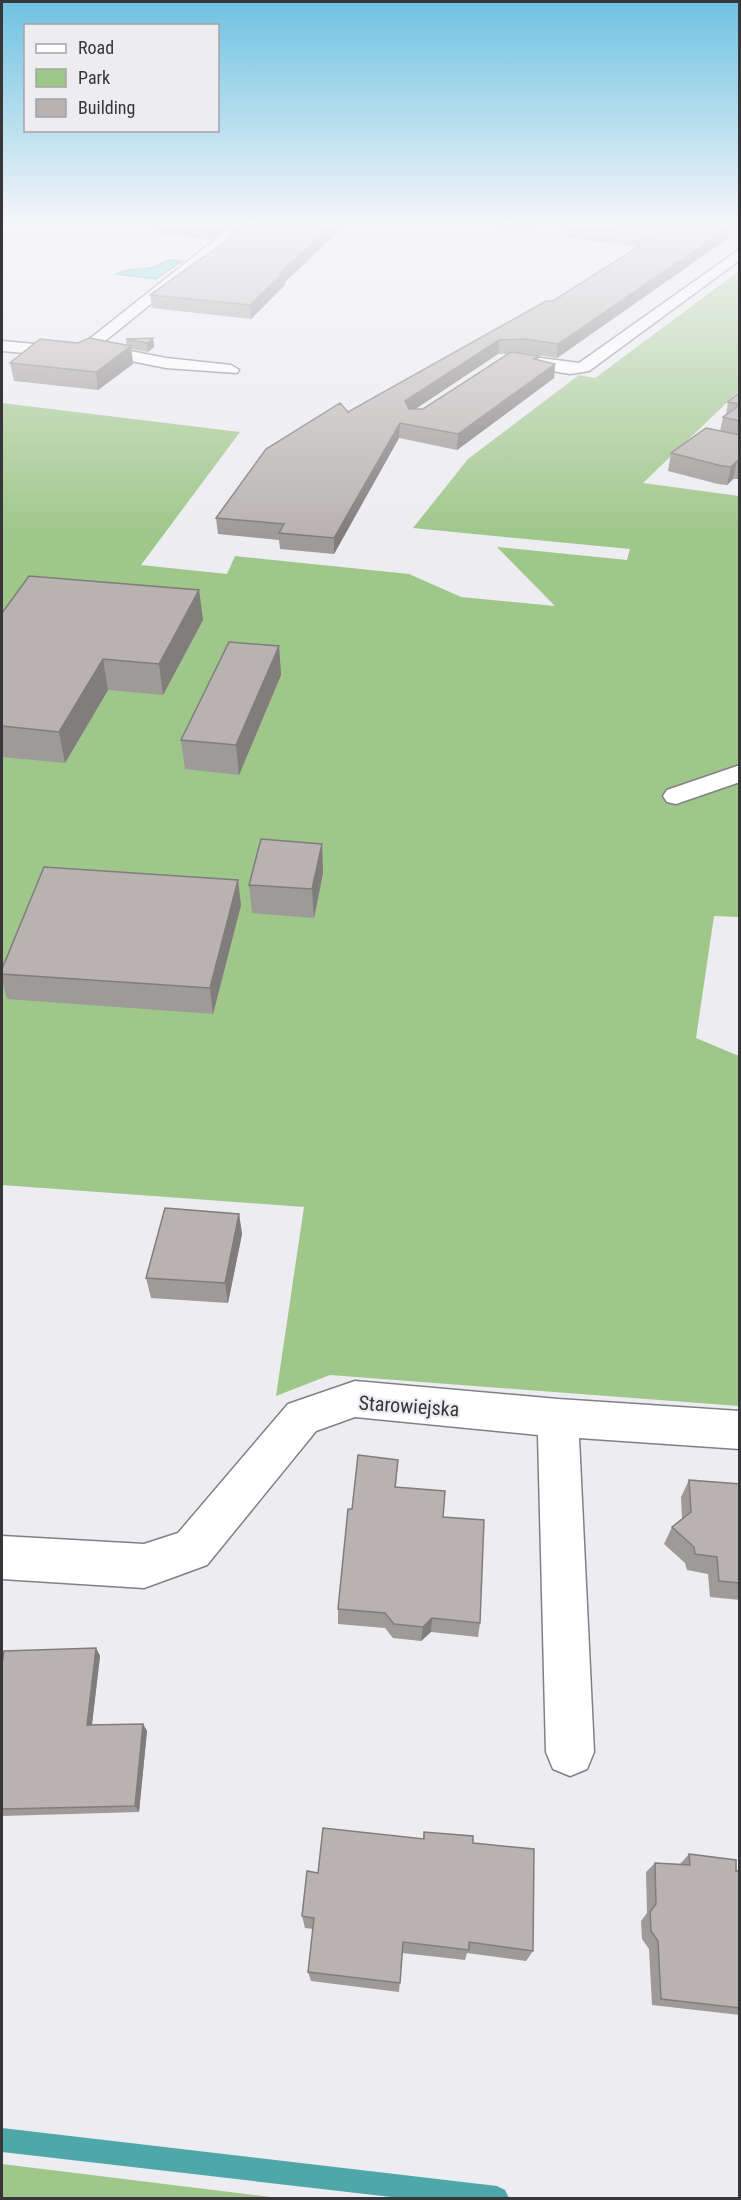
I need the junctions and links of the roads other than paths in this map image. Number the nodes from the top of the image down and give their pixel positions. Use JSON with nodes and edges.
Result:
{"nodes":[{"id":1,"x":111,"y":330,"type":"edge"},
{"id":2,"x":635,"y":330,"type":"edge"},
{"id":3,"x":2,"y":346,"type":"edge"},
{"id":4,"x":88,"y":348,"type":"junction"},
{"id":5,"x":495,"y":366,"type":"edge"},
{"id":6,"x":231,"y":370,"type":"dead end"},
{"id":7,"x":740,"y":773,"type":"edge"},
{"id":8,"x":676,"y":796,"type":"dead end"},
{"id":9,"x":558,"y":1418,"type":"junction"},
{"id":10,"x":740,"y":1430,"type":"edge"},
{"id":11,"x":2,"y":1558,"type":"edge"},
{"id":12,"x":570,"y":1752,"type":"dead end"}],
"edges":[{"from":1,"to":4,"type":"street"},
{"from":2,"to":5,"type":"street"},
{"from":3,"to":4,"type":"street"},
{"from":4,"to":6,"type":"street"},
{"from":7,"to":8,"type":"street"},
{"from":9,"to":10,"type":"street","name":"Starowiejska"},
{"from":9,"to":11,"type":"street","name":"Starowiejska"},
{"from":9,"to":12,"type":"street"}]}
